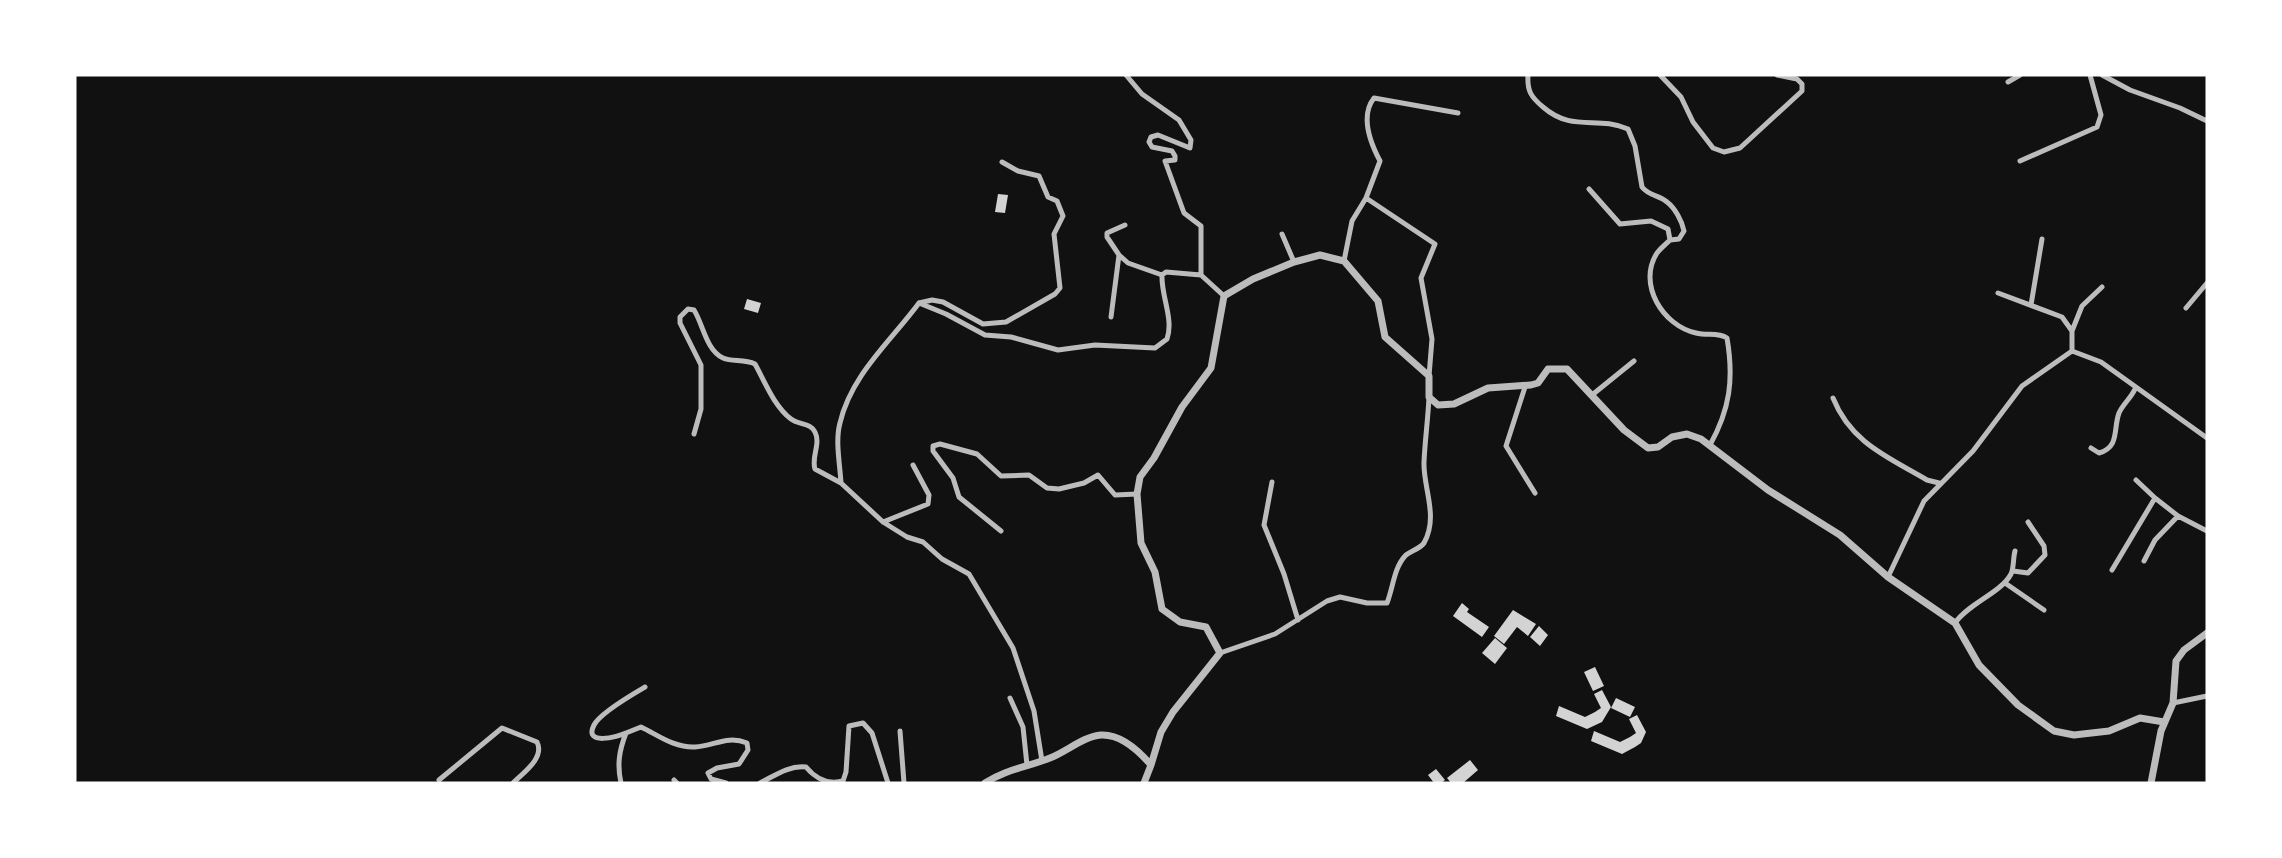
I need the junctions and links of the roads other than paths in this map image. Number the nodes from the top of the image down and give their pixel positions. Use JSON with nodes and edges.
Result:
{"nodes":[{"id":1,"x":1126,"y":75,"type":"edge"},
{"id":2,"x":1528,"y":75,"type":"edge"},
{"id":3,"x":1660,"y":75,"type":"edge"},
{"id":4,"x":1777,"y":75,"type":"edge"},
{"id":5,"x":2020,"y":75,"type":"edge"},
{"id":6,"x":2090,"y":75,"type":"edge"},
{"id":7,"x":2102,"y":75,"type":"edge"},
{"id":8,"x":2008,"y":82,"type":"dead end"},
{"id":9,"x":1458,"y":113,"type":"dead end"},
{"id":10,"x":2207,"y":122,"type":"edge"},
{"id":11,"x":2020,"y":161,"type":"dead end"},
{"id":12,"x":1002,"y":162,"type":"dead end"},
{"id":13,"x":1589,"y":189,"type":"dead end"},
{"id":14,"x":1366,"y":198,"type":"junction"},
{"id":15,"x":1125,"y":225,"type":"dead end"},
{"id":16,"x":1282,"y":234,"type":"dead end"},
{"id":17,"x":2042,"y":239,"type":"dead end"},
{"id":18,"x":1670,"y":240,"type":"junction"},
{"id":19,"x":1119,"y":255,"type":"junction"},
{"id":20,"x":1344,"y":261,"type":"junction"},
{"id":21,"x":1293,"y":262,"type":"junction"},
{"id":22,"x":1162,"y":275,"type":"junction"},
{"id":23,"x":1201,"y":275,"type":"junction"},
{"id":24,"x":2207,"y":283,"type":"edge"},
{"id":25,"x":2102,"y":286,"type":"dead end"},
{"id":26,"x":1998,"y":293,"type":"dead end"},
{"id":27,"x":1224,"y":296,"type":"junction"},
{"id":28,"x":919,"y":303,"type":"junction"},
{"id":29,"x":2031,"y":305,"type":"junction"},
{"id":30,"x":2186,"y":308,"type":"dead end"},
{"id":31,"x":1111,"y":317,"type":"dead end"},
{"id":32,"x":2072,"y":332,"type":"junction"},
{"id":33,"x":2072,"y":351,"type":"junction"},
{"id":34,"x":1634,"y":361,"type":"dead end"},
{"id":35,"x":1430,"y":376,"type":"junction"},
{"id":36,"x":1525,"y":387,"type":"junction"},
{"id":37,"x":2135,"y":389,"type":"junction"},
{"id":38,"x":1592,"y":395,"type":"junction"},
{"id":39,"x":1429,"y":397,"type":"junction"},
{"id":40,"x":1833,"y":398,"type":"dead end"},
{"id":41,"x":694,"y":434,"type":"dead end"},
{"id":42,"x":2207,"y":438,"type":"edge"},
{"id":43,"x":1710,"y":445,"type":"junction"},
{"id":44,"x":2091,"y":448,"type":"dead end"},
{"id":45,"x":913,"y":465,"type":"dead end"},
{"id":46,"x":2136,"y":480,"type":"dead end"},
{"id":47,"x":1272,"y":482,"type":"dead end"},
{"id":48,"x":841,"y":483,"type":"junction"},
{"id":49,"x":1939,"y":483,"type":"junction"},
{"id":50,"x":1535,"y":493,"type":"dead end"},
{"id":51,"x":1137,"y":494,"type":"junction"},
{"id":52,"x":2155,"y":498,"type":"junction"},
{"id":53,"x":2178,"y":516,"type":"junction"},
{"id":54,"x":883,"y":522,"type":"junction"},
{"id":55,"x":2028,"y":522,"type":"dead end"},
{"id":56,"x":1001,"y":531,"type":"dead end"},
{"id":57,"x":2207,"y":531,"type":"edge"},
{"id":58,"x":2015,"y":551,"type":"dead end"},
{"id":59,"x":2144,"y":561,"type":"dead end"},
{"id":60,"x":2112,"y":570,"type":"dead end"},
{"id":61,"x":2013,"y":572,"type":"junction"},
{"id":62,"x":1888,"y":577,"type":"junction"},
{"id":63,"x":2005,"y":583,"type":"junction"},
{"id":64,"x":2044,"y":610,"type":"dead end"},
{"id":65,"x":1298,"y":620,"type":"junction"},
{"id":66,"x":1955,"y":623,"type":"junction"},
{"id":67,"x":2207,"y":633,"type":"edge"},
{"id":68,"x":1220,"y":653,"type":"junction"},
{"id":69,"x":645,"y":687,"type":"dead end"},
{"id":70,"x":2207,"y":696,"type":"edge"},
{"id":71,"x":1010,"y":698,"type":"dead end"},
{"id":72,"x":2173,"y":703,"type":"junction"},
{"id":73,"x":2164,"y":722,"type":"junction"},
{"id":74,"x":900,"y":731,"type":"dead end"},
{"id":75,"x":626,"y":733,"type":"junction"},
{"id":76,"x":1042,"y":761,"type":"junction"},
{"id":77,"x":1027,"y":765,"type":"junction"},
{"id":78,"x":1151,"y":765,"type":"junction"},
{"id":79,"x":439,"y":780,"type":"dead end"},
{"id":80,"x":513,"y":783,"type":"edge"},
{"id":81,"x":621,"y":783,"type":"edge"},
{"id":82,"x":726,"y":783,"type":"edge"},
{"id":83,"x":760,"y":783,"type":"edge"},
{"id":84,"x":888,"y":783,"type":"edge"},
{"id":85,"x":904,"y":783,"type":"edge"},
{"id":86,"x":985,"y":783,"type":"edge"},
{"id":87,"x":1144,"y":783,"type":"edge"},
{"id":88,"x":2151,"y":783,"type":"edge"}],
"edges":[{"from":1,"to":23,"type":"street"},
{"from":2,"to":18,"type":"street"},
{"from":3,"to":4,"type":"street"},
{"from":5,"to":8,"type":"street"},
{"from":6,"to":11,"type":"street"},
{"from":7,"to":10,"type":"street"},
{"from":9,"to":14,"type":"street"},
{"from":12,"to":28,"type":"street"},
{"from":13,"to":18,"type":"street"},
{"from":14,"to":20,"type":"street"},
{"from":14,"to":35,"type":"street"},
{"from":15,"to":19,"type":"street"},
{"from":16,"to":21,"type":"street"},
{"from":17,"to":29,"type":"street"},
{"from":18,"to":43,"type":"street"},
{"from":19,"to":22,"type":"street"},
{"from":19,"to":31,"type":"street"},
{"from":20,"to":21,"type":"street"},
{"from":20,"to":35,"type":"street"},
{"from":21,"to":27,"type":"street"},
{"from":22,"to":23,"type":"street"},
{"from":22,"to":28,"type":"street"},
{"from":23,"to":27,"type":"street"},
{"from":24,"to":30,"type":"street"},
{"from":25,"to":32,"type":"street"},
{"from":26,"to":29,"type":"street"},
{"from":27,"to":51,"type":"street"},
{"from":28,"to":48,"type":"street"},
{"from":29,"to":32,"type":"street"},
{"from":32,"to":33,"type":"street"},
{"from":33,"to":37,"type":"street"},
{"from":33,"to":49,"type":"street"},
{"from":34,"to":38,"type":"street"},
{"from":35,"to":39,"type":"street"},
{"from":36,"to":38,"type":"street"},
{"from":36,"to":39,"type":"street"},
{"from":36,"to":50,"type":"street"},
{"from":37,"to":42,"type":"street"},
{"from":37,"to":44,"type":"street"},
{"from":38,"to":43,"type":"street"},
{"from":39,"to":65,"type":"street"},
{"from":40,"to":49,"type":"street"},
{"from":41,"to":48,"type":"street"},
{"from":43,"to":62,"type":"street"},
{"from":45,"to":54,"type":"street"},
{"from":46,"to":52,"type":"street"},
{"from":47,"to":65,"type":"street"},
{"from":48,"to":54,"type":"street"},
{"from":49,"to":62,"type":"street"},
{"from":51,"to":56,"type":"street"},
{"from":51,"to":68,"type":"street"},
{"from":52,"to":53,"type":"street"},
{"from":52,"to":60,"type":"street"},
{"from":53,"to":57,"type":"street"},
{"from":53,"to":59,"type":"street"},
{"from":54,"to":76,"type":"street"},
{"from":55,"to":61,"type":"street"},
{"from":58,"to":61,"type":"street"},
{"from":61,"to":63,"type":"street"},
{"from":62,"to":66,"type":"street"},
{"from":63,"to":64,"type":"street"},
{"from":63,"to":66,"type":"street"},
{"from":65,"to":68,"type":"street"},
{"from":66,"to":73,"type":"street"},
{"from":67,"to":72,"type":"street"},
{"from":68,"to":78,"type":"street"},
{"from":69,"to":75,"type":"street"},
{"from":70,"to":72,"type":"street"},
{"from":71,"to":77,"type":"street"},
{"from":72,"to":73,"type":"street"},
{"from":73,"to":88,"type":"street"},
{"from":74,"to":85,"type":"street"},
{"from":75,"to":81,"type":"street"},
{"from":75,"to":82,"type":"street"},
{"from":76,"to":77,"type":"street"},
{"from":76,"to":78,"type":"street"},
{"from":77,"to":86,"type":"street"},
{"from":78,"to":87,"type":"street"},
{"from":79,"to":80,"type":"street"},
{"from":83,"to":84,"type":"street"}]}
